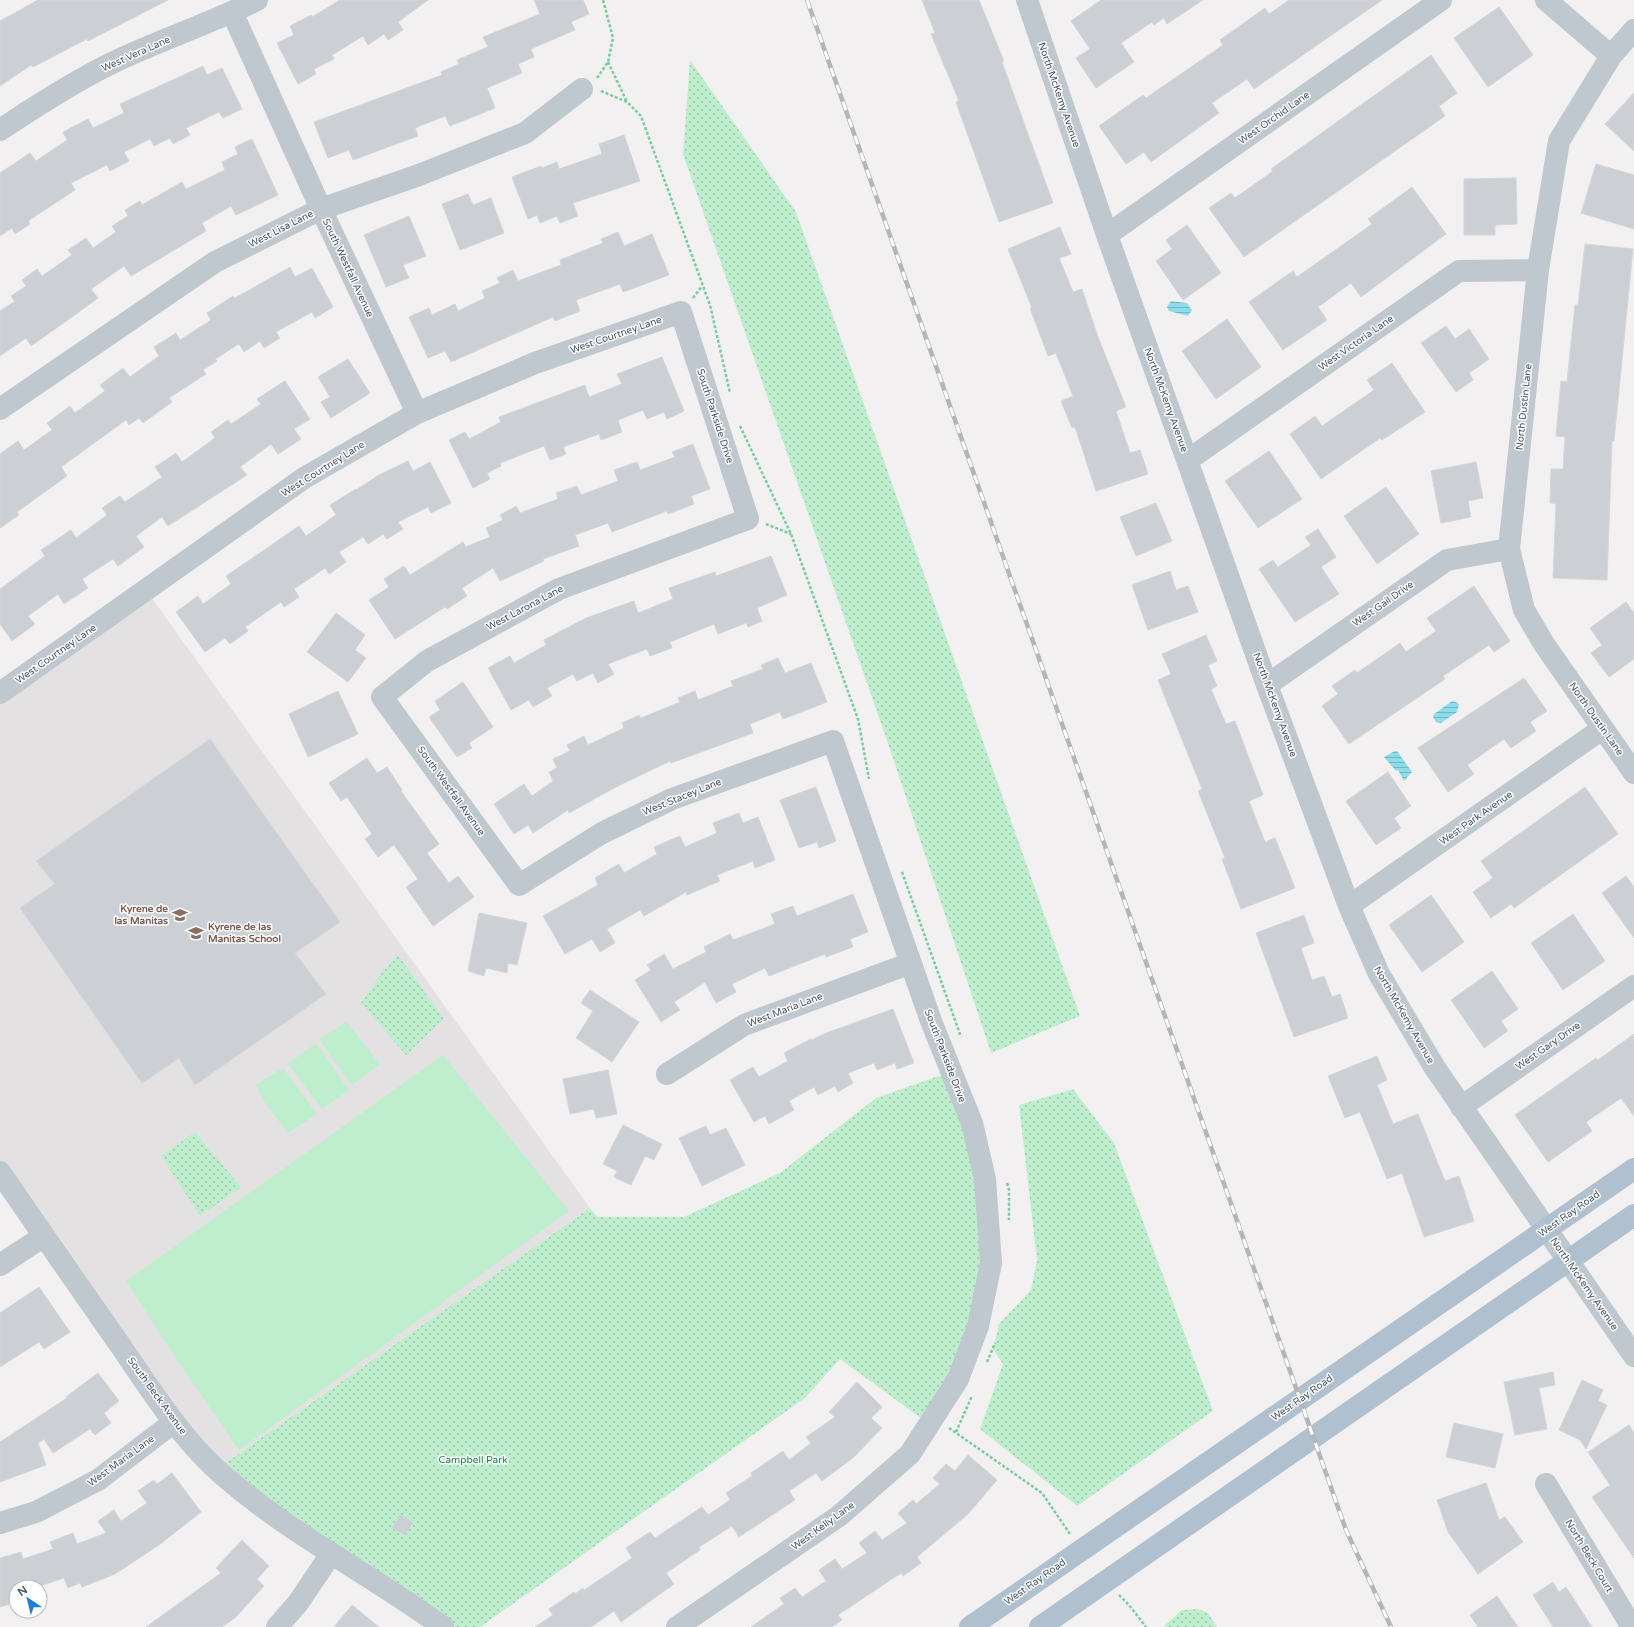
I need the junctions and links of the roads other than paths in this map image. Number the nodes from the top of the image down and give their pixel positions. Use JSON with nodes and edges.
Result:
{"nodes":[{"id":1,"x":257,"y":0,"type":"edge"},
{"id":2,"x":1441,"y":0,"type":"edge"},
{"id":3,"x":1546,"y":0,"type":"edge"},
{"id":4,"x":1030,"y":2,"type":"edge"},
{"id":5,"x":232,"y":12,"type":"junction"},
{"id":6,"x":1634,"y":30,"type":"edge"},
{"id":7,"x":1611,"y":56,"type":"junction"},
{"id":8,"x":582,"y":89,"type":"road end"},
{"id":9,"x":0,"y":130,"type":"edge"},
{"id":10,"x":321,"y":209,"type":"junction"},
{"id":11,"x":1107,"y":235,"type":"junction"},
{"id":12,"x":1538,"y":270,"type":"junction"},
{"id":13,"x":681,"y":312,"type":"joint"},
{"id":14,"x":0,"y":409,"type":"edge"},
{"id":15,"x":417,"y":413,"type":"junction"},
{"id":16,"x":1188,"y":460,"type":"junction"},
{"id":17,"x":748,"y":519,"type":"joint"},
{"id":18,"x":1509,"y":548,"type":"junction"},
{"id":19,"x":1268,"y":685,"type":"junction"},
{"id":20,"x":0,"y":693,"type":"edge"},
{"id":21,"x":382,"y":697,"type":"joint"},
{"id":22,"x":1602,"y":729,"type":"junction"},
{"id":23,"x":833,"y":741,"type":"joint"},
{"id":24,"x":1634,"y":773,"type":"edge"},
{"id":25,"x":519,"y":886,"type":"joint"},
{"id":26,"x":1349,"y":906,"type":"junction"},
{"id":27,"x":911,"y":963,"type":"junction"},
{"id":28,"x":1634,"y":986,"type":"edge"},
{"id":29,"x":667,"y":1074,"type":"dead end"},
{"id":30,"x":1461,"y":1107,"type":"junction"},
{"id":31,"x":1634,"y":1169,"type":"edge"},
{"id":32,"x":0,"y":1172,"type":"edge"},
{"id":33,"x":1634,"y":1215,"type":"edge"},
{"id":34,"x":1546,"y":1230,"type":"junction"},
{"id":35,"x":44,"y":1236,"type":"junction"},
{"id":36,"x":1568,"y":1262,"type":"junction"},
{"id":37,"x":0,"y":1265,"type":"edge"},
{"id":38,"x":1634,"y":1356,"type":"edge"},
{"id":39,"x":958,"y":1379,"type":"joint"},
{"id":40,"x":174,"y":1422,"type":"junction"},
{"id":41,"x":1546,"y":1484,"type":"dead end"},
{"id":42,"x":0,"y":1522,"type":"edge"},
{"id":43,"x":331,"y":1554,"type":"junction"},
{"id":44,"x":277,"y":1627,"type":"edge"},
{"id":45,"x":443,"y":1627,"type":"edge"},
{"id":46,"x":677,"y":1627,"type":"edge"},
{"id":47,"x":970,"y":1627,"type":"edge"},
{"id":48,"x":1040,"y":1627,"type":"edge"},
{"id":49,"x":1632,"y":1627,"type":"edge"}],
"edges":[{"from":1,"to":5,"type":"street","name":"West Vera Lane"},
{"from":2,"to":11,"type":"street","name":"West Orchid Lane"},
{"from":3,"to":7,"type":"street"},
{"from":4,"to":11,"type":"street","name":"North McKemy Avenue"},
{"from":5,"to":9,"type":"street","name":"West Vera Lane"},
{"from":5,"to":10,"type":"street","name":"South Westfall Avenue"},
{"from":6,"to":7,"type":"street","name":"North Dustin Lane"},
{"from":7,"to":12,"type":"street","name":"North Dustin Lane"},
{"from":8,"to":10,"type":"street","name":"West Lisa Lane"},
{"from":10,"to":14,"type":"street","name":"West Lisa Lane"},
{"from":10,"to":15,"type":"street","name":"South Westfall Avenue"},
{"from":11,"to":16,"type":"street","name":"North McKemy Avenue"},
{"from":12,"to":16,"type":"street","name":"West Victoria Lane"},
{"from":12,"to":18,"type":"street","name":"North Dustin Lane"},
{"from":13,"to":15,"type":"street","name":"West Courtney Lane"},
{"from":13,"to":17,"type":"street","name":"South Parkside Drive"},
{"from":15,"to":20,"type":"street","name":"West Courtney Lane"},
{"from":16,"to":19,"type":"street","name":"North McKemy Avenue"},
{"from":17,"to":21,"type":"street","name":"West Larona Lane"},
{"from":18,"to":19,"type":"street","name":"West Gail Drive"},
{"from":18,"to":22,"type":"street","name":"North Dustin Lane"},
{"from":19,"to":26,"type":"street","name":"North McKemy Avenue"},
{"from":21,"to":25,"type":"street","name":"South Westfall Avenue"},
{"from":22,"to":24,"type":"street","name":"North Dustin Lane"},
{"from":22,"to":26,"type":"street","name":"West Park Avenue"},
{"from":23,"to":25,"type":"street","name":"West Stacey Lane"},
{"from":23,"to":27,"type":"street","name":"South Parkside Drive"},
{"from":26,"to":30,"type":"street","name":"North McKemy Avenue"},
{"from":27,"to":29,"type":"street","name":"West Maria Lane"},
{"from":27,"to":39,"type":"street","name":"South Parkside Drive"},
{"from":28,"to":30,"type":"street","name":"West Gary Drive"},
{"from":30,"to":34,"type":"street","name":"North McKemy Avenue"},
{"from":31,"to":34,"type":"main road","name":"West Ray Road"},
{"from":32,"to":35,"type":"street","name":"South Beck Avenue"},
{"from":33,"to":36,"type":"main road"},
{"from":34,"to":36,"type":"street","name":"North McKemy Avenue"},
{"from":34,"to":47,"type":"main road","name":"West Ray Road"},
{"from":35,"to":37,"type":"street"},
{"from":35,"to":40,"type":"street","name":"South Beck Avenue"},
{"from":36,"to":38,"type":"street","name":"North McKemy Avenue"},
{"from":36,"to":48,"type":"main road"},
{"from":39,"to":46,"type":"street","name":"West Kelly Lane"},
{"from":40,"to":42,"type":"street","name":"West Maria Lane"},
{"from":40,"to":43,"type":"street","name":"South Beck Avenue"},
{"from":41,"to":49,"type":"street","name":"North Beck Court"},
{"from":43,"to":44,"type":"street"},
{"from":43,"to":45,"type":"street","name":"South Beck Avenue"}]}
